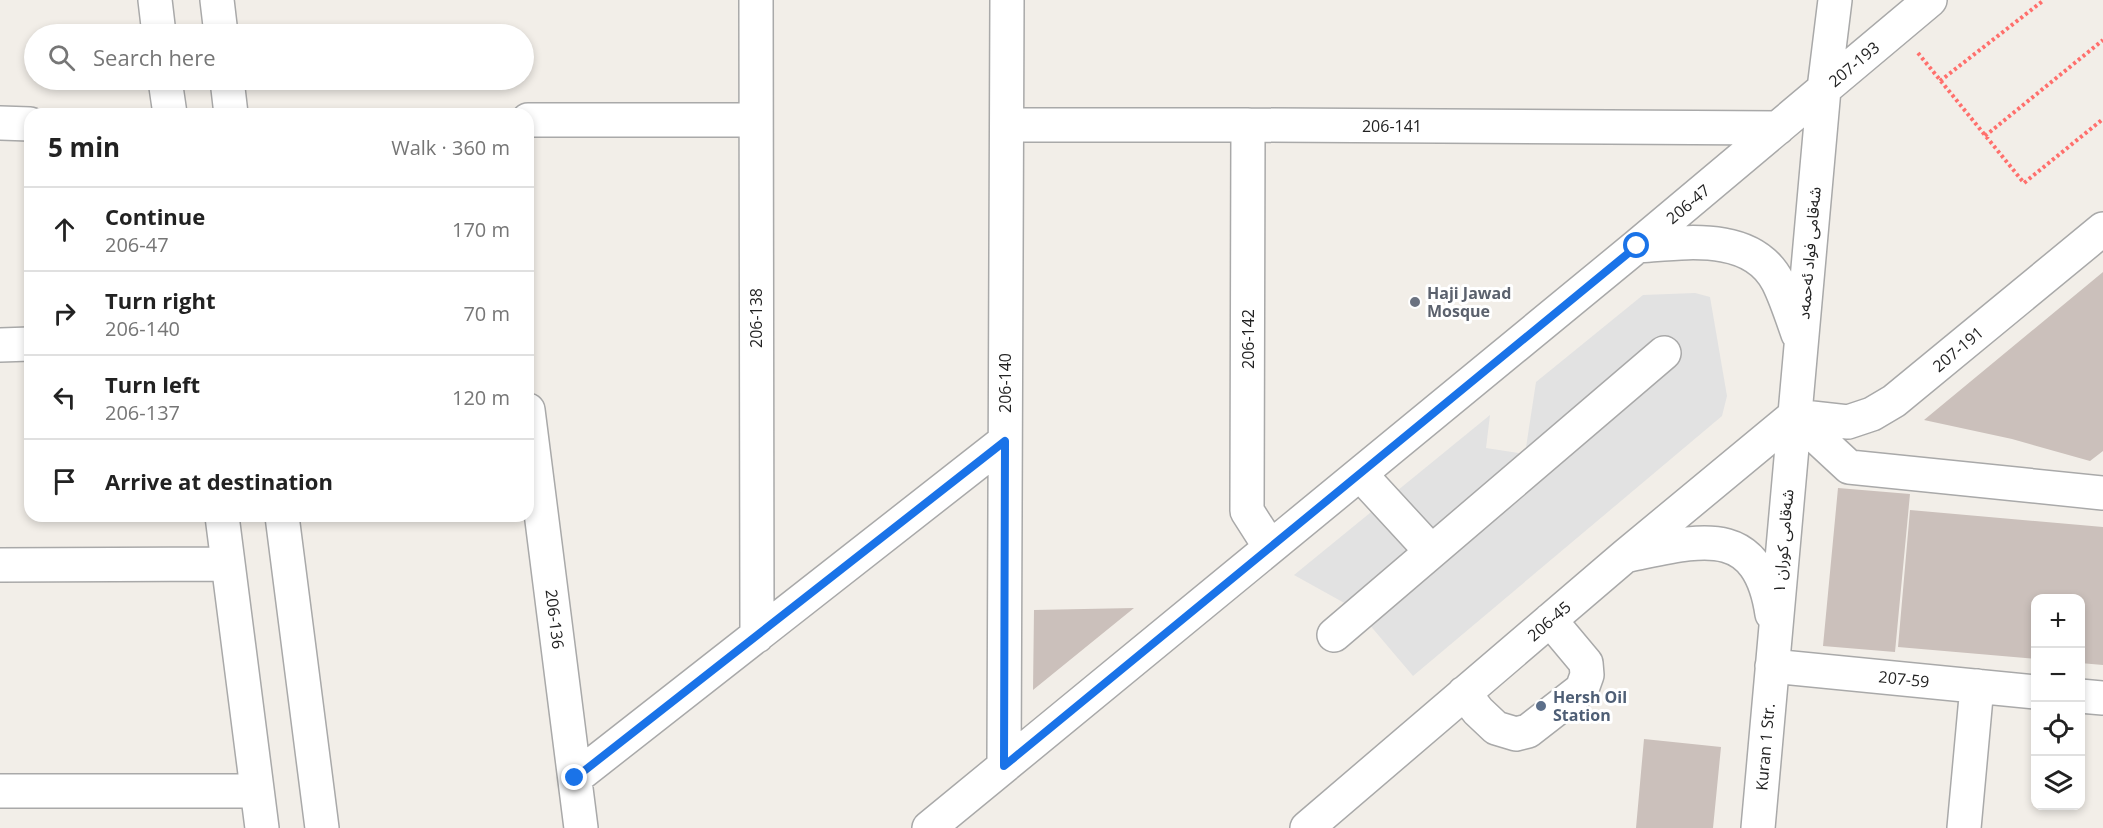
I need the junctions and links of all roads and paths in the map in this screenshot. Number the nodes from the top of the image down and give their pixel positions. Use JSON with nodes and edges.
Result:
{"nodes":[{"id":1,"x":155,"y":0,"type":"edge"},
{"id":2,"x":217,"y":0,"type":"edge"},
{"id":3,"x":756,"y":0,"type":"edge"},
{"id":4,"x":1007,"y":0,"type":"edge"},
{"id":5,"x":1835,"y":0,"type":"edge"},
{"id":6,"x":1930,"y":0,"type":"edge"},
{"id":7,"x":2044,"y":0,"type":"edge"},
{"id":8,"x":158,"y":24,"type":"edge"},
{"id":9,"x":220,"y":24,"type":"edge"},
{"id":10,"x":2103,"y":40,"type":"edge"},
{"id":11,"x":1911,"y":45,"type":"dead end"},
{"id":12,"x":1941,"y":81,"type":"junction"},
{"id":13,"x":1824,"y":89,"type":"junction"},
{"id":14,"x":166,"y":90,"type":"edge"},
{"id":15,"x":228,"y":90,"type":"edge"},
{"id":16,"x":169,"y":108,"type":"edge"},
{"id":17,"x":230,"y":108,"type":"edge"},
{"id":18,"x":2103,"y":119,"type":"edge"},
{"id":19,"x":534,"y":120,"type":"edge"},
{"id":20,"x":756,"y":120,"type":"junction"},
{"id":21,"x":0,"y":123,"type":"edge"},
{"id":22,"x":24,"y":124,"type":"edge"},
{"id":23,"x":1006,"y":125,"type":"junction"},
{"id":24,"x":1248,"y":125,"type":"junction"},
{"id":25,"x":1778,"y":128,"type":"junction"},
{"id":26,"x":1985,"y":136,"type":"junction"},
{"id":27,"x":2103,"y":229,"type":"edge"},
{"id":28,"x":1637,"y":246,"type":"junction"},
{"id":29,"x":1801,"y":341,"type":"junction"},
{"id":30,"x":24,"y":344,"type":"edge"},
{"id":31,"x":0,"y":345,"type":"edge"},
{"id":32,"x":1664,"y":353,"type":"dead end"},
{"id":33,"x":1794,"y":416,"type":"junction"},
{"id":34,"x":1005,"y":441,"type":"junction"},
{"id":35,"x":534,"y":457,"type":"edge"},
{"id":36,"x":1360,"y":474,"type":"junction"},
{"id":37,"x":2103,"y":493,"type":"edge"},
{"id":38,"x":223,"y":522,"type":"edge"},
{"id":39,"x":283,"y":522,"type":"edge"},
{"id":40,"x":1270,"y":547,"type":"junction"},
{"id":41,"x":1431,"y":551,"type":"junction"},
{"id":42,"x":1625,"y":556,"type":"junction"},
{"id":43,"x":228,"y":564,"type":"junction"},
{"id":44,"x":0,"y":565,"type":"edge"},
{"id":45,"x":1550,"y":620,"type":"junction"},
{"id":46,"x":1334,"y":635,"type":"dead end"},
{"id":47,"x":757,"y":636,"type":"junction"},
{"id":48,"x":1773,"y":652,"type":"junction"},
{"id":49,"x":1977,"y":686,"type":"junction"},
{"id":50,"x":2031,"y":691,"type":"edge"},
{"id":51,"x":1464,"y":693,"type":"junction"},
{"id":52,"x":2085,"y":696,"type":"edge"},
{"id":53,"x":2103,"y":698,"type":"edge"},
{"id":54,"x":1004,"y":766,"type":"junction"},
{"id":55,"x":575,"y":778,"type":"junction"},
{"id":56,"x":0,"y":791,"type":"edge"},
{"id":57,"x":257,"y":791,"type":"junction"},
{"id":58,"x":262,"y":828,"type":"edge"},
{"id":59,"x":322,"y":828,"type":"edge"},
{"id":60,"x":581,"y":828,"type":"edge"},
{"id":61,"x":929,"y":828,"type":"edge"},
{"id":62,"x":1307,"y":828,"type":"edge"},
{"id":63,"x":1758,"y":828,"type":"edge"},
{"id":64,"x":1964,"y":828,"type":"edge"}],
"edges":[{"from":1,"to":8,"type":"street"},
{"from":2,"to":9,"type":"street"},
{"from":3,"to":20,"type":"street","name":"206-138"},
{"from":4,"to":23,"type":"street","name":"206-140"},
{"from":5,"to":13,"type":"street","name":"شەقامی فواد ئەحمەد"},
{"from":6,"to":13,"type":"street","name":"207-193"},
{"from":7,"to":12,"type":"path"},
{"from":10,"to":26,"type":"path"},
{"from":11,"to":12,"type":"path"},
{"from":12,"to":26,"type":"path"},
{"from":13,"to":25,"type":"street","name":"207-193"},
{"from":13,"to":29,"type":"street","name":"شەقامی فواد ئەحمەد"},
{"from":14,"to":16,"type":"street"},
{"from":15,"to":17,"type":"street"},
{"from":18,"to":26,"type":"path"},
{"from":19,"to":20,"type":"street"},
{"from":20,"to":47,"type":"street","name":"206-138"},
{"from":21,"to":22,"type":"street"},
{"from":23,"to":24,"type":"street","name":"206-141"},
{"from":23,"to":34,"type":"street","name":"206-140"},
{"from":24,"to":25,"type":"street","name":"206-141"},
{"from":24,"to":40,"type":"street","name":"206-142"},
{"from":25,"to":28,"type":"street","name":"206-47"},
{"from":27,"to":33,"type":"street","name":"207-191"},
{"from":28,"to":29,"type":"street"},
{"from":28,"to":36,"type":"street","name":"206-47"},
{"from":29,"to":33,"type":"street","name":"شەقامی فواد ئەحمەد"},
{"from":30,"to":31,"type":"street"},
{"from":32,"to":41,"type":"street"},
{"from":33,"to":37,"type":"street"},
{"from":33,"to":42,"type":"street","name":"206-45"},
{"from":33,"to":48,"type":"street","name":"شەقامی کوران ١"},
{"from":34,"to":47,"type":"street"},
{"from":34,"to":54,"type":"street","name":"206-140"},
{"from":35,"to":55,"type":"street","name":"206-136"},
{"from":36,"to":40,"type":"street","name":"206-47"},
{"from":36,"to":41,"type":"street"},
{"from":38,"to":43,"type":"street"},
{"from":39,"to":59,"type":"street"},
{"from":40,"to":54,"type":"street","name":"206-47"},
{"from":41,"to":46,"type":"street"},
{"from":42,"to":45,"type":"street","name":"206-45"},
{"from":42,"to":48,"type":"street"},
{"from":43,"to":44,"type":"street"},
{"from":43,"to":57,"type":"street"},
{"from":45,"to":51,"type":"street","name":"206-45"},
{"from":45,"to":51,"type":"street"},
{"from":47,"to":55,"type":"street"},
{"from":48,"to":49,"type":"street","name":"207-59"},
{"from":48,"to":63,"type":"street","name":"Kuran 1 Str."},
{"from":49,"to":50,"type":"street","name":"207-59"},
{"from":49,"to":64,"type":"street"},
{"from":51,"to":62,"type":"street","name":"206-45"},
{"from":52,"to":53,"type":"street"},
{"from":54,"to":61,"type":"street","name":"206-47"},
{"from":55,"to":60,"type":"street","name":"206-136"},
{"from":56,"to":57,"type":"street"},
{"from":57,"to":58,"type":"street"}]}
